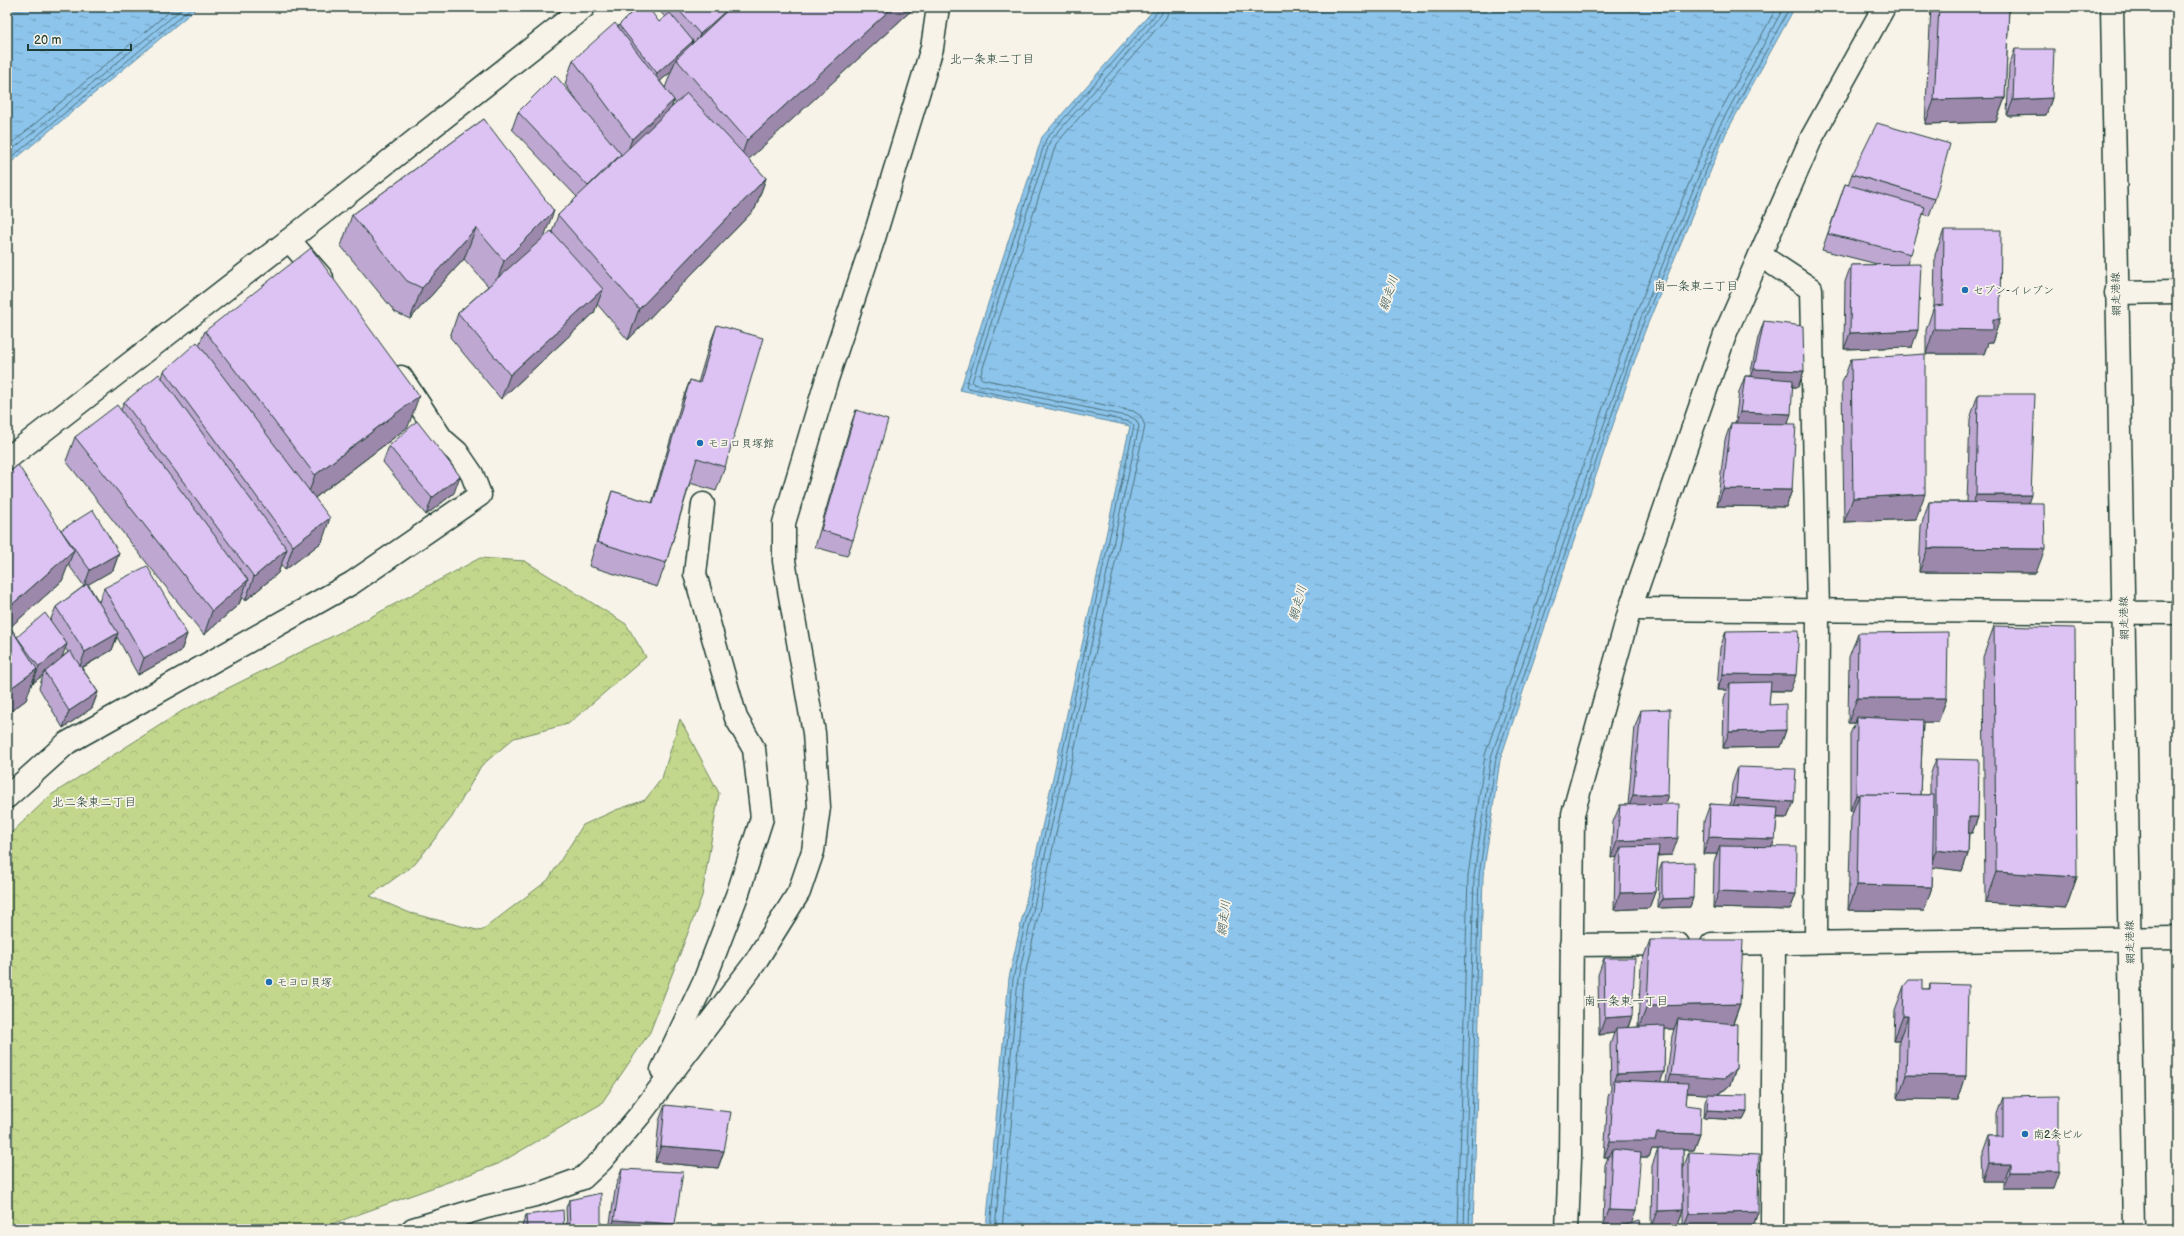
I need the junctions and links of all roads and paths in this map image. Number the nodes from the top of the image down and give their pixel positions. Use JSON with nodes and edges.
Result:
{"nodes":[{"id":1,"x":584,"y":7,"type":"edge"},
{"id":2,"x":938,"y":7,"type":"edge"},
{"id":3,"x":1884,"y":7,"type":"edge"},
{"id":4,"x":2112,"y":7,"type":"edge"},
{"id":5,"x":289,"y":240,"type":"junction"},
{"id":6,"x":1760,"y":255,"type":"junction"},
{"id":7,"x":2177,"y":292,"type":"edge"},
{"id":8,"x":335,"y":293,"type":"edge"},
{"id":9,"x":2116,"y":293,"type":"junction"},
{"id":10,"x":389,"y":360,"type":"edge"},
{"id":11,"x":7,"y":459,"type":"edge"},
{"id":12,"x":703,"y":504,"type":"dead end"},
{"id":13,"x":1630,"y":609,"type":"junction"},
{"id":14,"x":1818,"y":611,"type":"junction"},
{"id":15,"x":2124,"y":613,"type":"junction"},
{"id":16,"x":2177,"y":613,"type":"edge"},
{"id":17,"x":7,"y":797,"type":"edge"},
{"id":18,"x":2177,"y":938,"type":"edge"},
{"id":19,"x":2130,"y":939,"type":"junction"},
{"id":20,"x":1816,"y":942,"type":"junction"},
{"id":21,"x":1774,"y":943,"type":"junction"},
{"id":22,"x":1571,"y":945,"type":"junction"},
{"id":23,"x":639,"y":1116,"type":"junction"},
{"id":24,"x":1772,"y":1221,"type":"dead end"},
{"id":25,"x":413,"y":1229,"type":"edge"},
{"id":26,"x":1567,"y":1229,"type":"edge"},
{"id":27,"x":2135,"y":1229,"type":"edge"}],
"edges":[{"from":1,"to":5,"type":"street"},
{"from":2,"to":23,"type":"street"},
{"from":3,"to":6,"type":"street"},
{"from":4,"to":9,"type":"street","name":"網走港線"},
{"from":5,"to":8,"type":"street"},
{"from":5,"to":11,"type":"street"},
{"from":6,"to":13,"type":"street"},
{"from":6,"to":14,"type":"street"},
{"from":7,"to":9,"type":"street"},
{"from":9,"to":15,"type":"street","name":"網走港線"},
{"from":10,"to":17,"type":"street"},
{"from":12,"to":23,"type":"street"},
{"from":13,"to":14,"type":"street"},
{"from":13,"to":22,"type":"street"},
{"from":14,"to":15,"type":"street"},
{"from":14,"to":20,"type":"street"},
{"from":15,"to":16,"type":"street"},
{"from":15,"to":19,"type":"street","name":"網走港線"},
{"from":18,"to":19,"type":"street"},
{"from":19,"to":20,"type":"street"},
{"from":19,"to":27,"type":"street","name":"網走港線"},
{"from":20,"to":21,"type":"street"},
{"from":21,"to":22,"type":"street"},
{"from":21,"to":24,"type":"street"},
{"from":22,"to":26,"type":"street"},
{"from":23,"to":25,"type":"street"}]}
